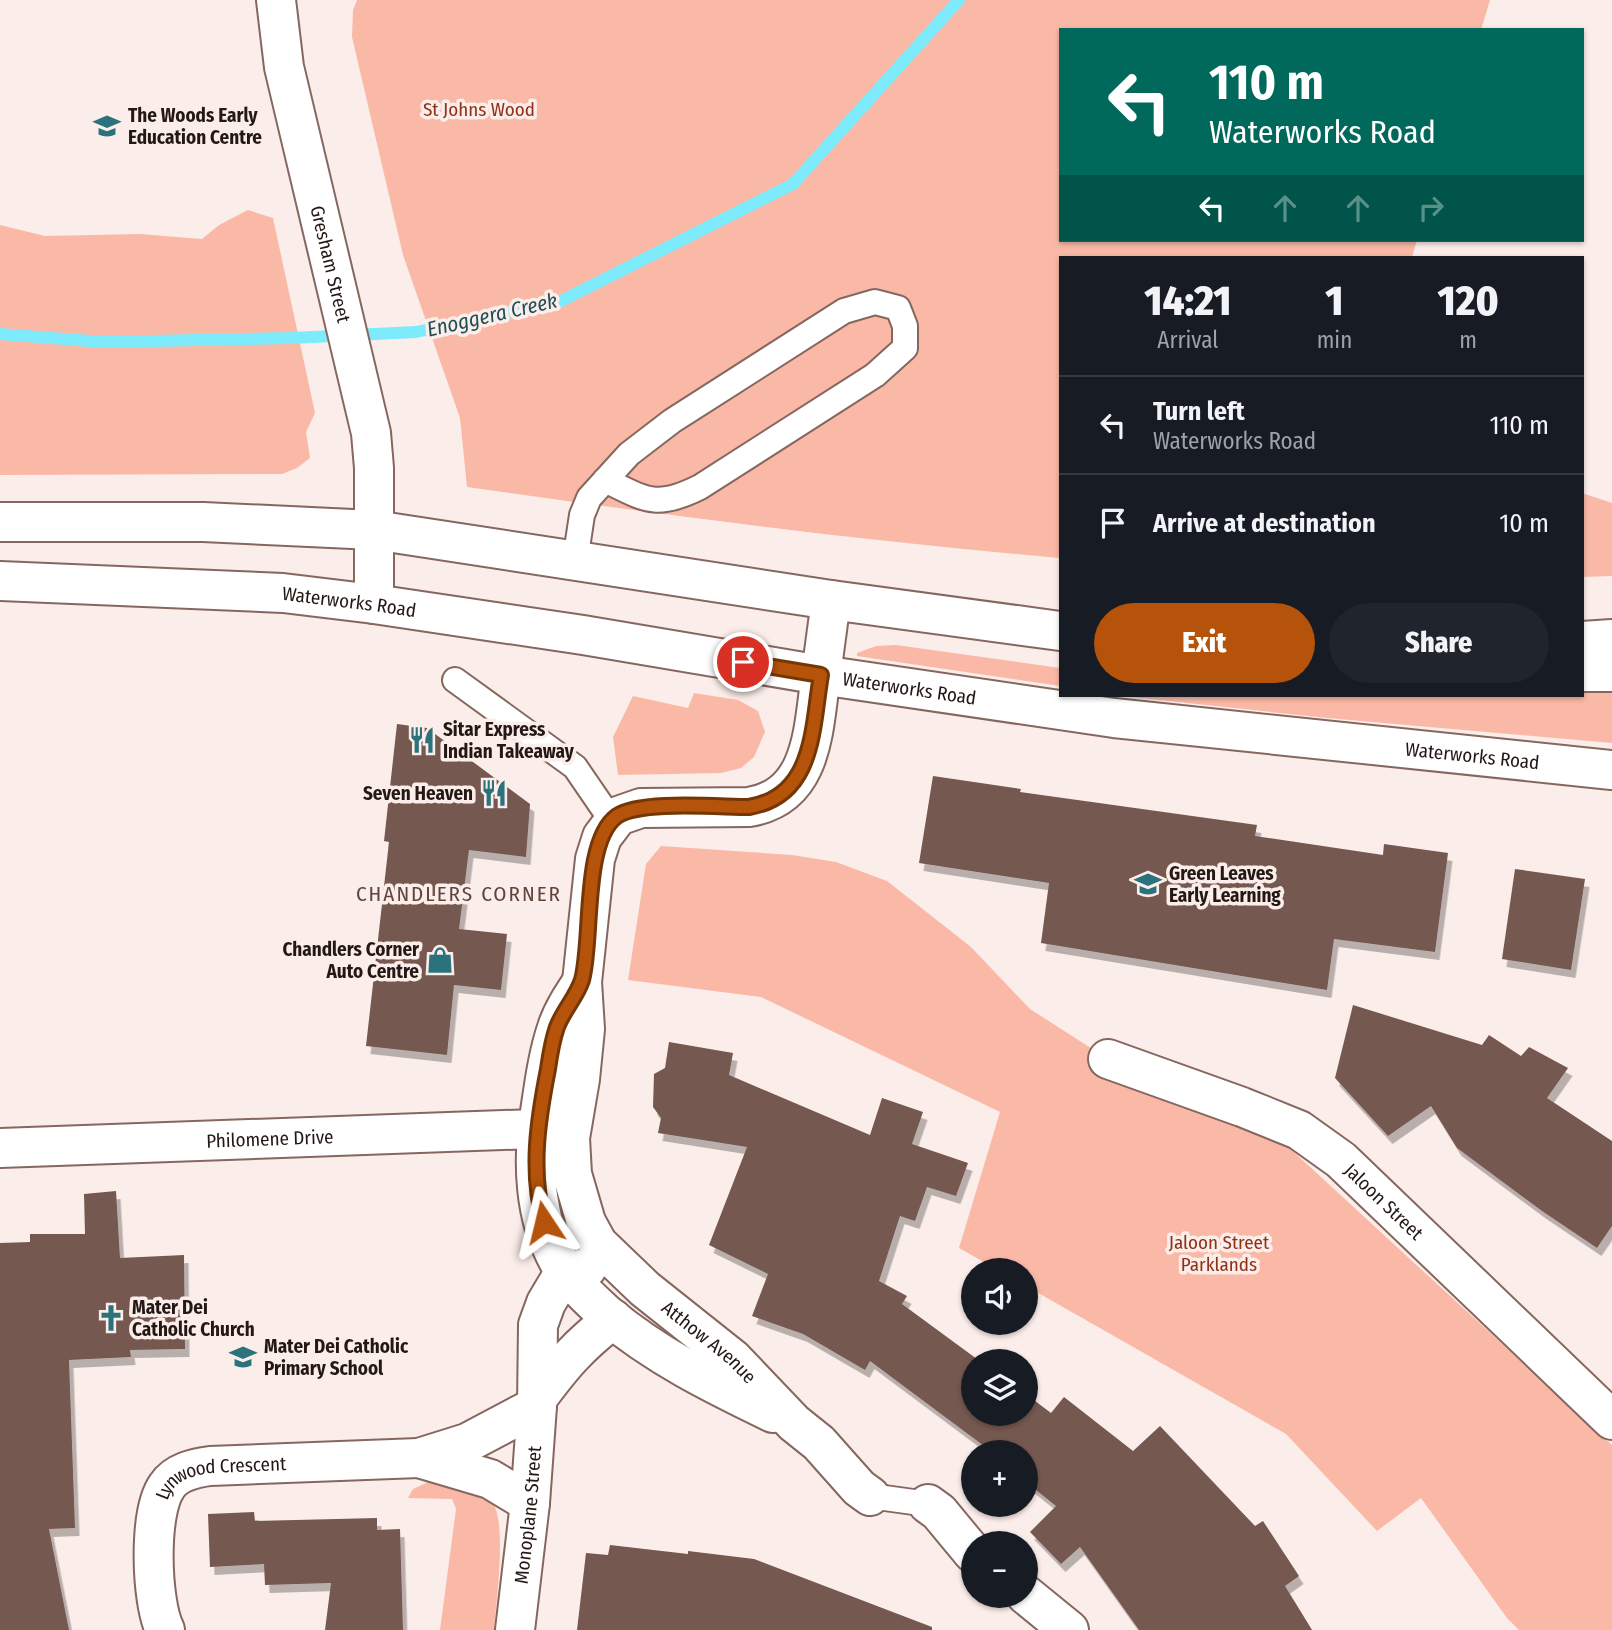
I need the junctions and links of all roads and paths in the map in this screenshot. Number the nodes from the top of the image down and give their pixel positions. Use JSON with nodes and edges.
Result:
{"nodes":[{"id":1,"x":276,"y":0,"type":"edge"},
{"id":2,"x":605,"y":480,"type":"junction"},
{"id":3,"x":0,"y":522,"type":"edge"},
{"id":4,"x":374,"y":530,"type":"junction"},
{"id":5,"x":575,"y":561,"type":"junction"},
{"id":6,"x":0,"y":581,"type":"edge"},
{"id":7,"x":831,"y":600,"type":"junction"},
{"id":8,"x":374,"y":604,"type":"junction"},
{"id":9,"x":1059,"y":631,"type":"edge"},
{"id":10,"x":1612,"y":639,"type":"edge"},
{"id":11,"x":1584,"y":641,"type":"edge"},
{"id":12,"x":1584,"y":672,"type":"edge"},
{"id":13,"x":1612,"y":672,"type":"edge"},
{"id":14,"x":821,"y":675,"type":"junction"},
{"id":15,"x":454,"y":680,"type":"dead end"},
{"id":16,"x":1612,"y":771,"type":"edge"},
{"id":17,"x":612,"y":821,"type":"junction"},
{"id":18,"x":1108,"y":1059,"type":"dead end"},
{"id":19,"x":554,"y":1128,"type":"junction"},
{"id":20,"x":0,"y":1148,"type":"edge"},
{"id":21,"x":620,"y":1266,"type":"junction"},
{"id":22,"x":565,"y":1270,"type":"junction"},
{"id":23,"x":613,"y":1319,"type":"junction"},
{"id":24,"x":537,"y":1403,"type":"junction"},
{"id":25,"x":1612,"y":1420,"type":"edge"},
{"id":26,"x":794,"y":1423,"type":"junction"},
{"id":27,"x":419,"y":1458,"type":"junction"},
{"id":28,"x":870,"y":1496,"type":"joint"},
{"id":29,"x":530,"y":1503,"type":"junction"},
{"id":30,"x":928,"y":1504,"type":"joint"},
{"id":31,"x":961,"y":1539,"type":"edge"},
{"id":32,"x":1038,"y":1605,"type":"edge"},
{"id":33,"x":165,"y":1630,"type":"edge"},
{"id":34,"x":515,"y":1630,"type":"edge"},
{"id":35,"x":1069,"y":1630,"type":"edge"}],
"edges":[{"from":1,"to":4,"type":"street","name":"Gresham Street"},
{"from":2,"to":2,"type":"lane"},
{"from":2,"to":5,"type":"lane"},
{"from":3,"to":4,"type":"street"},
{"from":4,"to":5,"type":"street"},
{"from":4,"to":8,"type":"street","name":"Gresham Street"},
{"from":5,"to":7,"type":"street"},
{"from":6,"to":8,"type":"street","name":"Waterworks Road"},
{"from":7,"to":9,"type":"street"},
{"from":7,"to":14,"type":"street"},
{"from":8,"to":14,"type":"street","name":"Waterworks Road"},
{"from":10,"to":11,"type":"street"},
{"from":12,"to":13,"type":"street"},
{"from":14,"to":16,"type":"street","name":"Waterworks Road"},
{"from":14,"to":17,"type":"street"},
{"from":15,"to":17,"type":"lane"},
{"from":17,"to":19,"type":"street"},
{"from":18,"to":25,"type":"street","name":"Jaloon Street"},
{"from":19,"to":20,"type":"street","name":"Philomene Drive"},
{"from":19,"to":21,"type":"street"},
{"from":19,"to":22,"type":"street"},
{"from":21,"to":22,"type":"street"},
{"from":21,"to":23,"type":"street"},
{"from":21,"to":26,"type":"street","name":"Atthow Avenue"},
{"from":22,"to":23,"type":"street"},
{"from":22,"to":24,"type":"street","name":"Monoplane Street"},
{"from":23,"to":24,"type":"street"},
{"from":23,"to":26,"type":"street","name":"Atthow Avenue"},
{"from":24,"to":27,"type":"street","name":"Lynwood Crescent"},
{"from":24,"to":29,"type":"street","name":"Monoplane Street"},
{"from":26,"to":28,"type":"street","name":"Atthow Avenue"},
{"from":27,"to":29,"type":"street","name":"Lynwood Crescent"},
{"from":27,"to":33,"type":"street","name":"Lynwood Crescent"},
{"from":28,"to":30,"type":"lane","name":"Atthow Avenue"},
{"from":29,"to":34,"type":"street","name":"Monoplane Street"},
{"from":30,"to":31,"type":"street","name":"Atthow Avenue"},
{"from":32,"to":35,"type":"street"}]}
